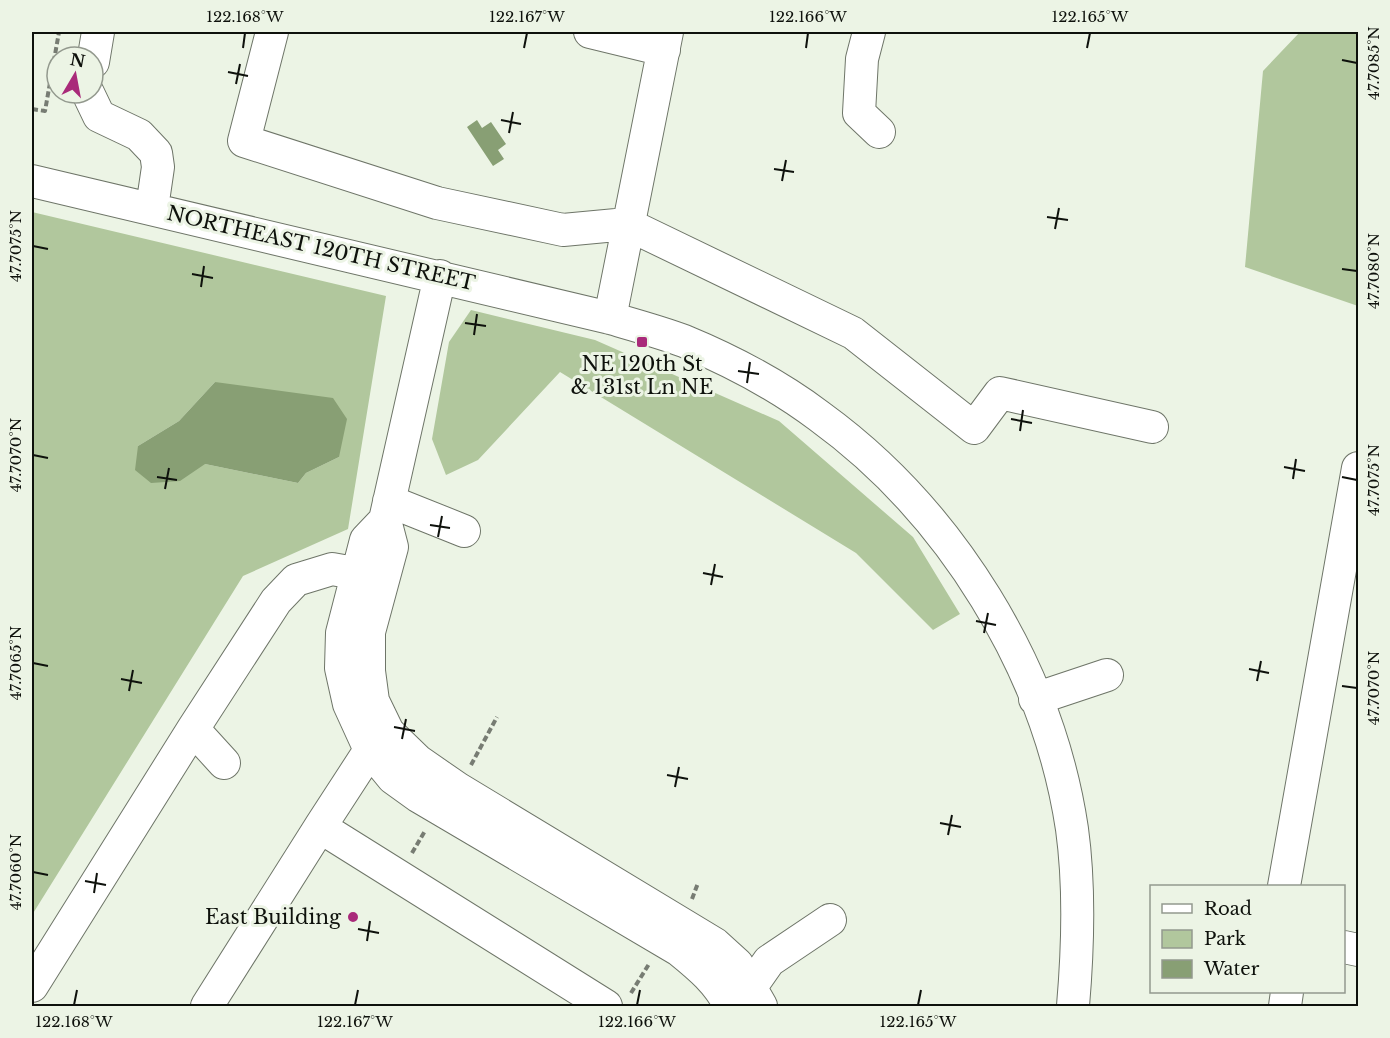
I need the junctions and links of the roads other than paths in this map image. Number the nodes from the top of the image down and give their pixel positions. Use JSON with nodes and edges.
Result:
{"nodes":[{"id":1,"x":272,"y":32,"type":"edge"},
{"id":2,"x":590,"y":32,"type":"edge"},
{"id":3,"x":869,"y":32,"type":"edge"},
{"id":4,"x":666,"y":41,"type":"edge"},
{"id":5,"x":94,"y":105,"type":"edge"},
{"id":6,"x":879,"y":132,"type":"dead end"},
{"id":7,"x":32,"y":181,"type":"edge"},
{"id":8,"x":152,"y":208,"type":"junction"},
{"id":9,"x":627,"y":224,"type":"junction"},
{"id":10,"x":440,"y":276,"type":"junction"},
{"id":11,"x":610,"y":318,"type":"junction"},
{"id":12,"x":1152,"y":427,"type":"dead end"},
{"id":13,"x":1359,"y":468,"type":"edge"},
{"id":14,"x":387,"y":510,"type":"junction"},
{"id":15,"x":1353,"y":528,"type":"edge"},
{"id":16,"x":464,"y":531,"type":"dead end"},
{"id":17,"x":371,"y":575,"type":"junction"},
{"id":18,"x":1107,"y":675,"type":"dead end"},
{"id":19,"x":1035,"y":699,"type":"junction"},
{"id":20,"x":193,"y":729,"type":"junction"},
{"id":21,"x":379,"y":741,"type":"junction"},
{"id":22,"x":224,"y":763,"type":"dead end"},
{"id":23,"x":320,"y":828,"type":"junction"},
{"id":24,"x":1284,"y":885,"type":"edge"},
{"id":25,"x":830,"y":920,"type":"dead end"},
{"id":26,"x":32,"y":986,"type":"edge"},
{"id":27,"x":745,"y":1001,"type":"edge"},
{"id":28,"x":617,"y":1002,"type":"edge"},
{"id":29,"x":207,"y":1006,"type":"edge"},
{"id":30,"x":1073,"y":1006,"type":"edge"}],
"edges":[{"from":1,"to":9,"type":"street"},
{"from":2,"to":4,"type":"street"},
{"from":3,"to":6,"type":"street"},
{"from":4,"to":9,"type":"street"},
{"from":5,"to":8,"type":"street"},
{"from":7,"to":8,"type":"street","name":"NORTHEAST 120TH STREET"},
{"from":8,"to":10,"type":"street","name":"NORTHEAST 120TH STREET"},
{"from":9,"to":11,"type":"street"},
{"from":9,"to":12,"type":"street"},
{"from":10,"to":11,"type":"street","name":"NORTHEAST 120TH STREET"},
{"from":10,"to":14,"type":"street"},
{"from":11,"to":19,"type":"street","name":"NORTHEAST 120TH STREET"},
{"from":13,"to":15,"type":"street"},
{"from":14,"to":16,"type":"street"},
{"from":14,"to":17,"type":"street"},
{"from":15,"to":24,"type":"street"},
{"from":17,"to":20,"type":"street"},
{"from":17,"to":21,"type":"street"},
{"from":17,"to":21,"type":"street"},
{"from":18,"to":19,"type":"street"},
{"from":19,"to":30,"type":"street","name":"NORTHEAST 120TH STREET"},
{"from":20,"to":22,"type":"street"},
{"from":20,"to":26,"type":"street"},
{"from":21,"to":23,"type":"street"},
{"from":21,"to":27,"type":"street"},
{"from":23,"to":28,"type":"street"},
{"from":23,"to":29,"type":"street"},
{"from":25,"to":27,"type":"street"}]}
